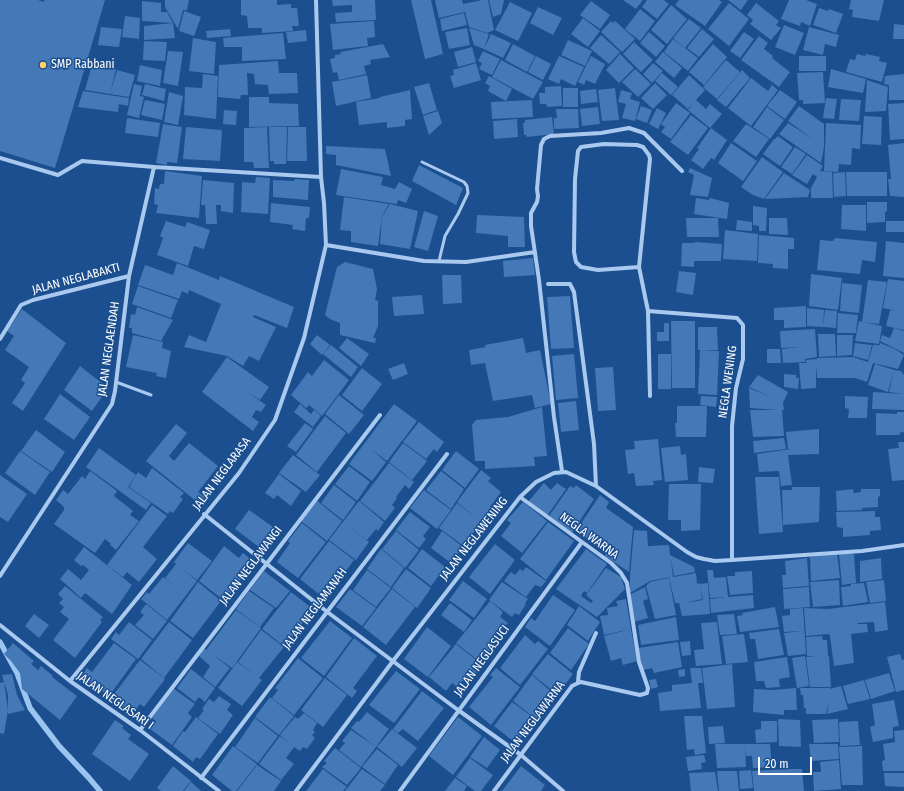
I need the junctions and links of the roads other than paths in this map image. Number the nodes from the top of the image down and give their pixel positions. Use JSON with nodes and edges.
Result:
{"nodes":[{"id":1,"x":316,"y":0,"type":"edge"},
{"id":2,"x":0,"y":158,"type":"edge"},
{"id":3,"x":422,"y":162,"type":"dead end"},
{"id":4,"x":154,"y":167,"type":"junction"},
{"id":5,"x":682,"y":171,"type":"dead end"},
{"id":6,"x":321,"y":177,"type":"junction"},
{"id":7,"x":326,"y":245,"type":"junction"},
{"id":8,"x":535,"y":252,"type":"junction"},
{"id":9,"x":439,"y":261,"type":"junction"},
{"id":10,"x":639,"y":267,"type":"junction"},
{"id":11,"x":129,"y":276,"type":"junction"},
{"id":12,"x":548,"y":284,"type":"dead end"},
{"id":13,"x":648,"y":311,"type":"junction"},
{"id":14,"x":0,"y":339,"type":"edge"},
{"id":15,"x":116,"y":382,"type":"junction"},
{"id":16,"x":151,"y":395,"type":"dead end"},
{"id":17,"x":650,"y":396,"type":"dead end"},
{"id":18,"x":380,"y":415,"type":"dead end"},
{"id":19,"x":447,"y":454,"type":"dead end"},
{"id":20,"x":562,"y":471,"type":"junction"},
{"id":21,"x":596,"y":486,"type":"junction"},
{"id":22,"x":520,"y":497,"type":"junction"},
{"id":23,"x":204,"y":514,"type":"junction"},
{"id":24,"x":582,"y":542,"type":"junction"},
{"id":25,"x":904,"y":546,"type":"edge"},
{"id":26,"x":732,"y":560,"type":"junction"},
{"id":27,"x":266,"y":562,"type":"junction"},
{"id":28,"x":0,"y":576,"type":"edge"},
{"id":29,"x":326,"y":611,"type":"junction"},
{"id":30,"x":0,"y":626,"type":"edge"},
{"id":31,"x":596,"y":634,"type":"dead end"},
{"id":32,"x":393,"y":661,"type":"junction"},
{"id":33,"x":70,"y":681,"type":"junction"},
{"id":34,"x":578,"y":682,"type":"junction"},
{"id":35,"x":644,"y":694,"type":"joint"},
{"id":36,"x":458,"y":710,"type":"junction"},
{"id":37,"x":140,"y":730,"type":"junction"},
{"id":38,"x":521,"y":755,"type":"junction"},
{"id":39,"x":201,"y":778,"type":"junction"},
{"id":40,"x":219,"y":791,"type":"edge"},
{"id":41,"x":296,"y":791,"type":"edge"},
{"id":42,"x":400,"y":791,"type":"edge"},
{"id":43,"x":494,"y":791,"type":"edge"},
{"id":44,"x":563,"y":791,"type":"edge"}],
"edges":[{"from":1,"to":6,"type":"street","name":"JALAN NEGLARASA"},
{"from":2,"to":4,"type":"street"},
{"from":3,"to":9,"type":"lane"},
{"from":4,"to":6,"type":"street"},
{"from":4,"to":11,"type":"street","name":"JALAN NEGLAENDAH"},
{"from":5,"to":8,"type":"street"},
{"from":6,"to":7,"type":"street","name":"JALAN NEGLARASA"},
{"from":7,"to":9,"type":"street"},
{"from":7,"to":23,"type":"street","name":"JALAN NEGLARASA"},
{"from":8,"to":9,"type":"street"},
{"from":8,"to":20,"type":"street"},
{"from":10,"to":10,"type":"street"},
{"from":10,"to":13,"type":"street"},
{"from":11,"to":14,"type":"street","name":"JALAN NEGLABAKTI"},
{"from":11,"to":15,"type":"street","name":"JALAN NEGLAENDAH"},
{"from":12,"to":21,"type":"street"},
{"from":13,"to":17,"type":"street"},
{"from":13,"to":26,"type":"street","name":"NEGLA WENING"},
{"from":15,"to":16,"type":"lane"},
{"from":15,"to":28,"type":"street","name":"JALAN NEGLAENDAH"},
{"from":18,"to":27,"type":"street","name":"JALAN NEGLAWANGI"},
{"from":19,"to":29,"type":"street","name":"JALAN NEGLAMANAH"},
{"from":20,"to":21,"type":"street"},
{"from":20,"to":22,"type":"street","name":"JALAN NEGLAWENING"},
{"from":21,"to":26,"type":"street"},
{"from":22,"to":24,"type":"street","name":"NEGLA WARNA"},
{"from":22,"to":32,"type":"street","name":"JALAN NEGLAWENING"},
{"from":23,"to":27,"type":"street"},
{"from":23,"to":33,"type":"street","name":"JALAN NEGLARASA"},
{"from":24,"to":35,"type":"street","name":"NEGLA WARNA"},
{"from":24,"to":36,"type":"street","name":"JALAN NEGLASUCI"},
{"from":25,"to":26,"type":"street"},
{"from":27,"to":29,"type":"street"},
{"from":27,"to":37,"type":"street","name":"JALAN NEGLAWANGI"},
{"from":29,"to":32,"type":"street"},
{"from":29,"to":39,"type":"street","name":"JALAN NEGLAMANAH"},
{"from":30,"to":33,"type":"street","name":"JALAN NEGLASARI I"},
{"from":31,"to":34,"type":"street"},
{"from":32,"to":36,"type":"street"},
{"from":32,"to":41,"type":"street","name":"JALAN NEGLAWENING"},
{"from":33,"to":37,"type":"street","name":"JALAN NEGLASARI I"},
{"from":34,"to":35,"type":"street","name":"JALAN NEGLAWARNA"},
{"from":34,"to":38,"type":"street","name":"JALAN NEGLAWARNA"},
{"from":36,"to":38,"type":"street"},
{"from":36,"to":42,"type":"street","name":"JALAN NEGLASUCI"},
{"from":37,"to":39,"type":"street","name":"JALAN NEGLASARI I"},
{"from":38,"to":43,"type":"street","name":"JALAN NEGLAWARNA"},
{"from":38,"to":44,"type":"street"},
{"from":39,"to":40,"type":"street","name":"JALAN NEGLASARI I"}]}
